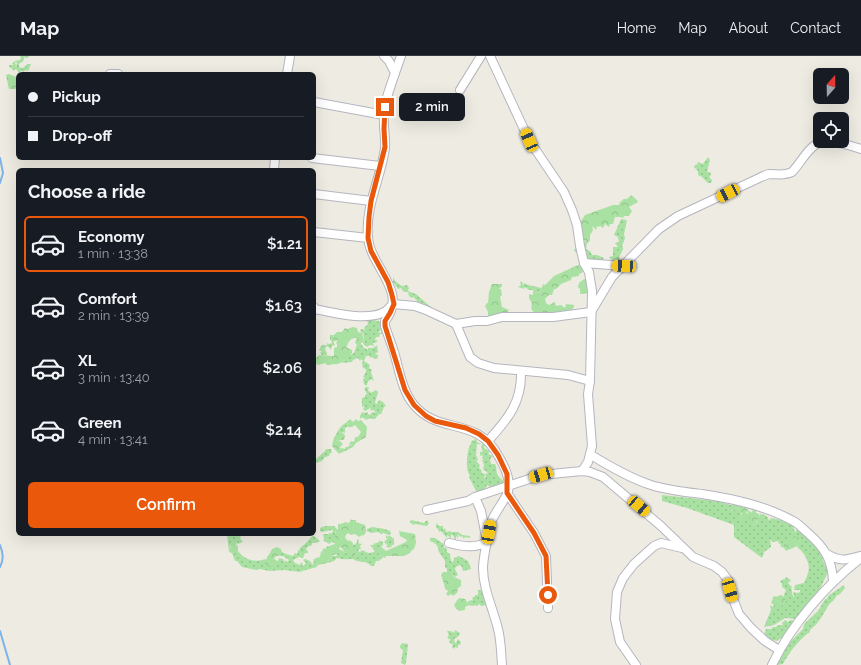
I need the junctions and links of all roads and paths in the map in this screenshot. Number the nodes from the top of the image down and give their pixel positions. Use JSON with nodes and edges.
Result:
{"nodes":[{"id":1,"x":290,"y":56,"type":"edge"},
{"id":2,"x":384,"y":56,"type":"edge"},
{"id":3,"x":401,"y":56,"type":"edge"},
{"id":4,"x":481,"y":56,"type":"edge"},
{"id":5,"x":490,"y":56,"type":"edge"},
{"id":6,"x":287,"y":72,"type":"edge"},
{"id":7,"x":395,"y":73,"type":"junction"},
{"id":8,"x":460,"y":90,"type":"dead end"},
{"id":9,"x":316,"y":102,"type":"edge"},
{"id":10,"x":384,"y":115,"type":"junction"},
{"id":11,"x":861,"y":149,"type":"edge"},
{"id":12,"x":316,"y":158,"type":"edge"},
{"id":13,"x":380,"y":166,"type":"junction"},
{"id":14,"x":316,"y":194,"type":"edge"},
{"id":15,"x":371,"y":201,"type":"junction"},
{"id":16,"x":316,"y":232,"type":"edge"},
{"id":17,"x":368,"y":238,"type":"junction"},
{"id":18,"x":584,"y":263,"type":"junction"},
{"id":19,"x":624,"y":266,"type":"junction"},
{"id":20,"x":393,"y":304,"type":"junction"},
{"id":21,"x":316,"y":309,"type":"edge"},
{"id":22,"x":591,"y":312,"type":"junction"},
{"id":23,"x":456,"y":324,"type":"junction"},
{"id":24,"x":520,"y":372,"type":"junction"},
{"id":25,"x":590,"y":381,"type":"junction"},
{"id":26,"x":488,"y":441,"type":"junction"},
{"id":27,"x":591,"y":455,"type":"junction"},
{"id":28,"x":582,"y":471,"type":"junction"},
{"id":29,"x":508,"y":489,"type":"junction"},
{"id":30,"x":474,"y":497,"type":"junction"},
{"id":31,"x":427,"y":510,"type":"dead end"},
{"id":32,"x":487,"y":542,"type":"junction"},
{"id":33,"x":448,"y":543,"type":"dead end"},
{"id":34,"x":682,"y":548,"type":"junction"},
{"id":35,"x":827,"y":554,"type":"junction"},
{"id":36,"x":861,"y":557,"type":"edge"},
{"id":37,"x":833,"y":581,"type":"junction"},
{"id":38,"x":548,"y":608,"type":"dead end"},
{"id":39,"x":779,"y":650,"type":"junction"},
{"id":40,"x":502,"y":665,"type":"edge"},
{"id":41,"x":636,"y":665,"type":"edge"},
{"id":42,"x":772,"y":665,"type":"edge"}],
"edges":[{"from":1,"to":6,"type":"street"},
{"from":2,"to":7,"type":"street"},
{"from":3,"to":7,"type":"street"},
{"from":4,"to":8,"type":"street"},
{"from":5,"to":18,"type":"street"},
{"from":7,"to":10,"type":"street"},
{"from":9,"to":10,"type":"street"},
{"from":10,"to":13,"type":"street"},
{"from":11,"to":19,"type":"street"},
{"from":12,"to":13,"type":"street"},
{"from":13,"to":15,"type":"street"},
{"from":14,"to":15,"type":"street"},
{"from":15,"to":17,"type":"street"},
{"from":16,"to":17,"type":"street"},
{"from":17,"to":20,"type":"street"},
{"from":18,"to":19,"type":"street"},
{"from":18,"to":22,"type":"street"},
{"from":19,"to":22,"type":"street"},
{"from":20,"to":21,"type":"street"},
{"from":20,"to":23,"type":"street"},
{"from":20,"to":26,"type":"street"},
{"from":22,"to":23,"type":"street"},
{"from":22,"to":25,"type":"street"},
{"from":23,"to":24,"type":"street"},
{"from":24,"to":25,"type":"street"},
{"from":24,"to":26,"type":"street"},
{"from":25,"to":27,"type":"street"},
{"from":26,"to":29,"type":"street"},
{"from":27,"to":28,"type":"street"},
{"from":27,"to":35,"type":"street"},
{"from":28,"to":29,"type":"street"},
{"from":28,"to":34,"type":"street"},
{"from":29,"to":30,"type":"street"},
{"from":29,"to":32,"type":"street"},
{"from":29,"to":38,"type":"street"},
{"from":30,"to":31,"type":"street"},
{"from":30,"to":32,"type":"street"},
{"from":32,"to":33,"type":"street"},
{"from":32,"to":40,"type":"street"},
{"from":34,"to":39,"type":"street"},
{"from":34,"to":41,"type":"street"},
{"from":35,"to":36,"type":"street"},
{"from":35,"to":37,"type":"street"},
{"from":36,"to":37,"type":"street"},
{"from":37,"to":39,"type":"street"},
{"from":39,"to":42,"type":"street"}]}
